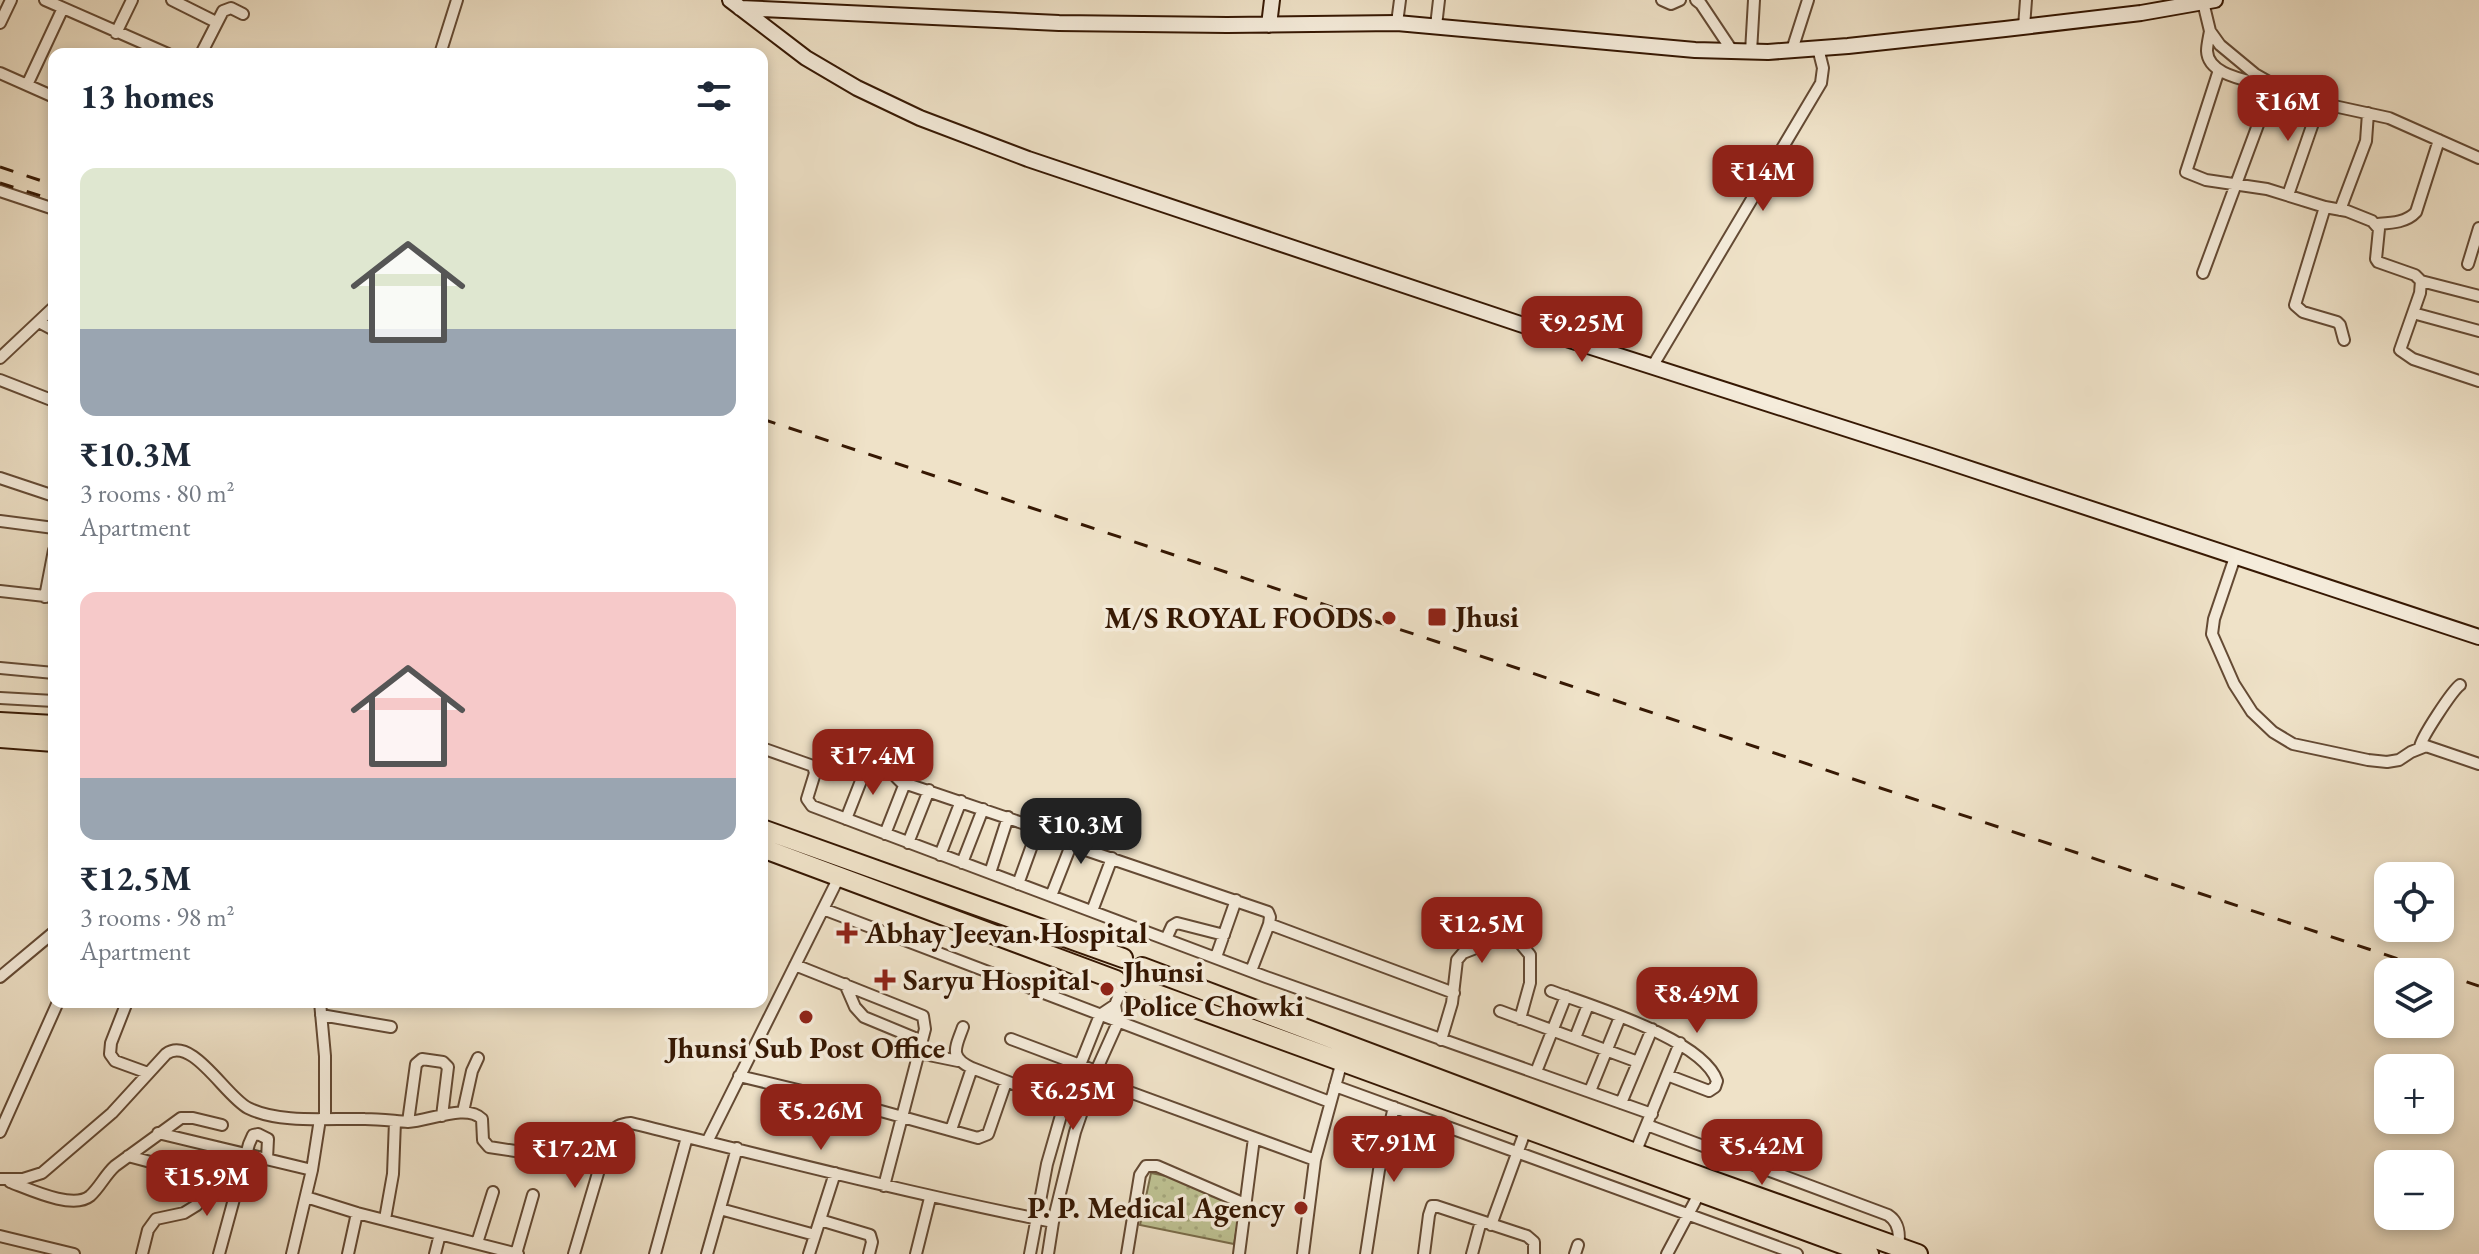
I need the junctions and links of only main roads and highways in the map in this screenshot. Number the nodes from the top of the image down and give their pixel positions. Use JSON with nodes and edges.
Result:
{"nodes":[{"id":1,"x":0,"y":722,"type":"edge"},
{"id":2,"x":48,"y":725,"type":"edge"},
{"id":3,"x":0,"y":738,"type":"edge"},
{"id":4,"x":48,"y":745,"type":"edge"},
{"id":5,"x":768,"y":831,"type":"edge"},
{"id":6,"x":768,"y":850,"type":"edge"},
{"id":7,"x":1123,"y":958,"type":"junction"},
{"id":8,"x":1142,"y":967,"type":"junction"},
{"id":9,"x":1124,"y":983,"type":"junction"},
{"id":10,"x":1869,"y":1254,"type":"edge"},
{"id":11,"x":1918,"y":1254,"type":"edge"}],
"edges":[{"from":1,"to":2,"type":"highway"},
{"from":3,"to":4,"type":"highway"},
{"from":5,"to":7,"type":"highway"},
{"from":6,"to":9,"type":"highway"},
{"from":7,"to":8,"type":"highway"},
{"from":7,"to":9,"type":"highway"},
{"from":8,"to":9,"type":"highway"},
{"from":8,"to":11,"type":"highway"},
{"from":9,"to":10,"type":"highway"}]}
